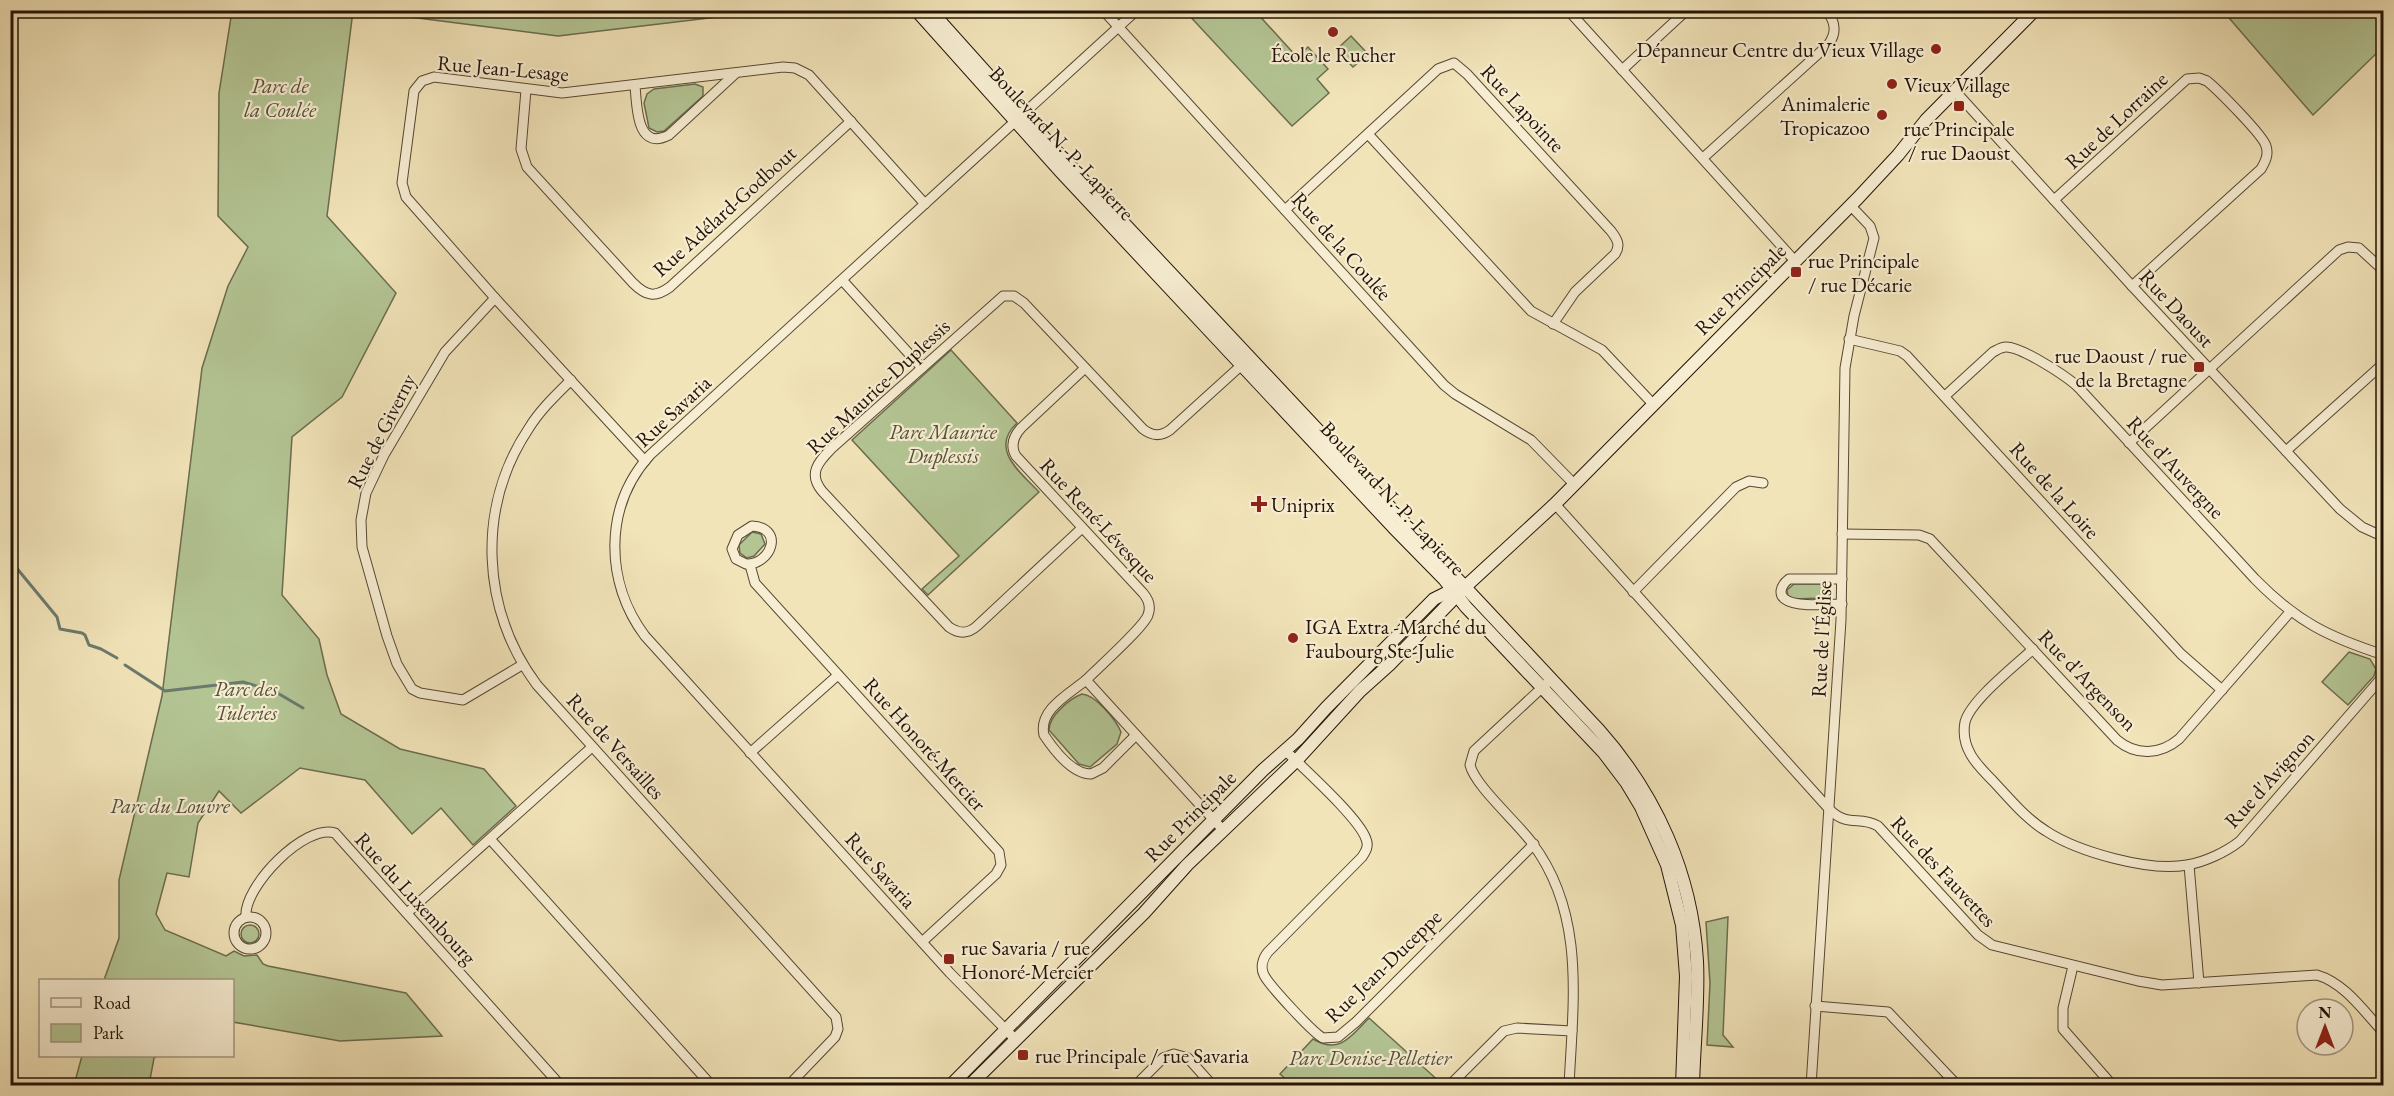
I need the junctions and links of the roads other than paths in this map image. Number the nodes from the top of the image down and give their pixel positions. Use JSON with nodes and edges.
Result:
{"nodes":[{"id":1,"x":916,"y":10,"type":"edge"},
{"id":2,"x":930,"y":10,"type":"edge"},
{"id":3,"x":1102,"y":10,"type":"edge"},
{"id":4,"x":1137,"y":10,"type":"edge"},
{"id":5,"x":1568,"y":10,"type":"edge"},
{"id":6,"x":1688,"y":10,"type":"edge"},
{"id":7,"x":1826,"y":10,"type":"edge"},
{"id":8,"x":2035,"y":10,"type":"edge"},
{"id":9,"x":1118,"y":27,"type":"junction"},
{"id":10,"x":1622,"y":70,"type":"junction"},
{"id":11,"x":736,"y":73,"type":"junction"},
{"id":12,"x":635,"y":86,"type":"junction"},
{"id":13,"x":526,"y":90,"type":"junction"},
{"id":14,"x":1955,"y":91,"type":"junction"},
{"id":15,"x":1019,"y":118,"type":"junction"},
{"id":16,"x":851,"y":121,"type":"junction"},
{"id":17,"x":1368,"y":134,"type":"junction"},
{"id":18,"x":1703,"y":158,"type":"junction"},
{"id":19,"x":2054,"y":200,"type":"junction"},
{"id":20,"x":926,"y":204,"type":"junction"},
{"id":21,"x":1850,"y":205,"type":"junction"},
{"id":22,"x":1285,"y":210,"type":"junction"},
{"id":23,"x":1795,"y":261,"type":"junction"},
{"id":24,"x":2384,"y":271,"type":"edge"},
{"id":25,"x":843,"y":281,"type":"junction"},
{"id":26,"x":2132,"y":285,"type":"junction"},
{"id":27,"x":495,"y":298,"type":"junction"},
{"id":28,"x":1553,"y":324,"type":"junction"},
{"id":29,"x":1849,"y":339,"type":"junction"},
{"id":30,"x":1246,"y":361,"type":"junction"},
{"id":31,"x":2384,"y":363,"type":"edge"},
{"id":32,"x":922,"y":368,"type":"junction"},
{"id":33,"x":1085,"y":368,"type":"junction"},
{"id":34,"x":2210,"y":369,"type":"junction"},
{"id":35,"x":571,"y":380,"type":"junction"},
{"id":36,"x":1945,"y":396,"type":"junction"},
{"id":37,"x":1653,"y":404,"type":"junction"},
{"id":38,"x":2129,"y":444,"type":"junction"},
{"id":39,"x":2286,"y":451,"type":"junction"},
{"id":40,"x":645,"y":461,"type":"junction"},
{"id":41,"x":1763,"y":483,"type":"dead end"},
{"id":42,"x":1574,"y":484,"type":"junction"},
{"id":43,"x":1555,"y":504,"type":"junction"},
{"id":44,"x":1082,"y":528,"type":"junction"},
{"id":45,"x":1842,"y":534,"type":"junction"},
{"id":46,"x":2384,"y":537,"type":"edge"},
{"id":47,"x":750,"y":564,"type":"junction"},
{"id":48,"x":1842,"y":579,"type":"junction"},
{"id":49,"x":1458,"y":591,"type":"junction"},
{"id":50,"x":1633,"y":592,"type":"junction"},
{"id":51,"x":1842,"y":604,"type":"junction"},
{"id":52,"x":2290,"y":612,"type":"junction"},
{"id":53,"x":2032,"y":649,"type":"junction"},
{"id":54,"x":2384,"y":655,"type":"edge"},
{"id":55,"x":522,"y":664,"type":"junction"},
{"id":56,"x":838,"y":675,"type":"junction"},
{"id":57,"x":2384,"y":675,"type":"edge"},
{"id":58,"x":1086,"y":680,"type":"junction"},
{"id":59,"x":1546,"y":684,"type":"junction"},
{"id":60,"x":2222,"y":690,"type":"junction"},
{"id":61,"x":1136,"y":735,"type":"junction"},
{"id":62,"x":592,"y":747,"type":"junction"},
{"id":63,"x":1286,"y":751,"type":"junction"},
{"id":64,"x":750,"y":753,"type":"junction"},
{"id":65,"x":1296,"y":761,"type":"junction"},
{"id":66,"x":1830,"y":810,"type":"junction"},
{"id":67,"x":1214,"y":820,"type":"junction"},
{"id":68,"x":1223,"y":830,"type":"junction"},
{"id":69,"x":490,"y":839,"type":"junction"},
{"id":70,"x":1534,"y":844,"type":"junction"},
{"id":71,"x":2189,"y":865,"type":"junction"},
{"id":72,"x":407,"y":912,"type":"junction"},
{"id":73,"x":246,"y":917,"type":"dead end"},
{"id":74,"x":922,"y":942,"type":"junction"},
{"id":75,"x":2073,"y":966,"type":"junction"},
{"id":76,"x":2199,"y":983,"type":"junction"},
{"id":77,"x":1815,"y":1006,"type":"junction"},
{"id":78,"x":1005,"y":1029,"type":"junction"},
{"id":79,"x":1572,"y":1030,"type":"junction"},
{"id":80,"x":2384,"y":1033,"type":"edge"},
{"id":81,"x":1016,"y":1040,"type":"junction"},
{"id":82,"x":271,"y":1086,"type":"edge"},
{"id":83,"x":280,"y":1086,"type":"edge"},
{"id":84,"x":561,"y":1086,"type":"edge"},
{"id":85,"x":712,"y":1086,"type":"edge"},
{"id":86,"x":788,"y":1086,"type":"edge"},
{"id":87,"x":950,"y":1086,"type":"edge"},
{"id":88,"x":969,"y":1086,"type":"edge"},
{"id":89,"x":1135,"y":1086,"type":"edge"},
{"id":90,"x":1214,"y":1086,"type":"edge"},
{"id":91,"x":1449,"y":1086,"type":"edge"},
{"id":92,"x":1569,"y":1086,"type":"edge"},
{"id":93,"x":1682,"y":1086,"type":"edge"},
{"id":94,"x":1693,"y":1086,"type":"edge"},
{"id":95,"x":1811,"y":1086,"type":"edge"},
{"id":96,"x":1958,"y":1086,"type":"edge"},
{"id":97,"x":2113,"y":1086,"type":"edge"}],
"edges":[{"from":1,"to":15,"type":"street","name":"Boulevard N.-P.-Lapierre"},
{"from":2,"to":15,"type":"street","name":"Boulevard N.-P.-Lapierre"},
{"from":3,"to":9,"type":"street","name":"Rue de la Coulée"},
{"from":4,"to":9,"type":"street","name":"Rue Savaria"},
{"from":5,"to":10,"type":"street"},
{"from":6,"to":10,"type":"street"},
{"from":7,"to":18,"type":"street"},
{"from":8,"to":14,"type":"street","name":"Rue Principale"},
{"from":9,"to":15,"type":"street","name":"Rue Savaria"},
{"from":9,"to":22,"type":"street","name":"Rue de la Coulée"},
{"from":10,"to":18,"type":"street"},
{"from":11,"to":12,"type":"street","name":"Rue Jean-Lesage"},
{"from":11,"to":12,"type":"street"},
{"from":11,"to":16,"type":"street","name":"Rue Jean-Lesage"},
{"from":12,"to":13,"type":"street","name":"Rue Jean-Lesage"},
{"from":13,"to":16,"type":"street","name":"Rue Adélard-Godbout"},
{"from":13,"to":27,"type":"street","name":"Rue Jean-Lesage"},
{"from":14,"to":19,"type":"street","name":"Rue Daoust"},
{"from":14,"to":21,"type":"street","name":"Rue Principale"},
{"from":15,"to":20,"type":"street","name":"Rue Savaria"},
{"from":15,"to":30,"type":"street","name":"Boulevard N.-P.-Lapierre"},
{"from":16,"to":20,"type":"street","name":"Rue Jean-Lesage"},
{"from":17,"to":22,"type":"street","name":"Rue Lapointe"},
{"from":17,"to":28,"type":"street"},
{"from":17,"to":28,"type":"street","name":"Rue Lapointe"},
{"from":18,"to":23,"type":"street"},
{"from":19,"to":26,"type":"street","name":"Rue Daoust"},
{"from":19,"to":26,"type":"street","name":"Rue de Lorraine"},
{"from":20,"to":25,"type":"street","name":"Rue Savaria"},
{"from":21,"to":23,"type":"street","name":"Rue Principale"},
{"from":21,"to":29,"type":"street","name":"Rue de l'Église"},
{"from":22,"to":42,"type":"street","name":"Rue de la Coulée"},
{"from":23,"to":37,"type":"street","name":"Rue Principale"},
{"from":24,"to":34,"type":"street"},
{"from":25,"to":32,"type":"street"},
{"from":25,"to":40,"type":"street","name":"Rue Savaria"},
{"from":26,"to":34,"type":"street","name":"Rue Daoust"},
{"from":27,"to":35,"type":"street","name":"Rue Jean-Lesage"},
{"from":27,"to":55,"type":"street","name":"Rue de Giverny"},
{"from":28,"to":37,"type":"street"},
{"from":29,"to":36,"type":"street","name":"Rue de la Loire"},
{"from":29,"to":45,"type":"street","name":"Rue de l'Église"},
{"from":30,"to":33,"type":"street","name":"Rue Maurice-Duplessis"},
{"from":30,"to":49,"type":"street","name":"Boulevard N.-P.-Lapierre"},
{"from":31,"to":39,"type":"street"},
{"from":32,"to":33,"type":"street","name":"Rue Maurice-Duplessis"},
{"from":32,"to":44,"type":"street","name":"Rue Maurice-Duplessis"},
{"from":33,"to":44,"type":"street","name":"Rue René-Lévesque"},
{"from":34,"to":38,"type":"street"},
{"from":34,"to":39,"type":"street","name":"Rue Daoust"},
{"from":35,"to":40,"type":"street","name":"Rue Jean-Lesage"},
{"from":35,"to":55,"type":"street","name":"Rue de Versailles"},
{"from":36,"to":38,"type":"street","name":"Rue d'Auvergne"},
{"from":36,"to":60,"type":"street","name":"Rue de la Loire"},
{"from":37,"to":42,"type":"street","name":"Rue Principale"},
{"from":38,"to":52,"type":"street","name":"Rue d'Auvergne"},
{"from":39,"to":46,"type":"street","name":"Rue Daoust"},
{"from":40,"to":64,"type":"street","name":"Rue Savaria"},
{"from":41,"to":50,"type":"street"},
{"from":42,"to":43,"type":"street","name":"Rue Principale"},
{"from":43,"to":49,"type":"street","name":"Rue Principale"},
{"from":43,"to":50,"type":"street","name":"Rue des Fauvettes"},
{"from":44,"to":58,"type":"street","name":"Rue René-Lévesque"},
{"from":45,"to":48,"type":"street","name":"Rue de l'Église"},
{"from":45,"to":53,"type":"street","name":"Rue d'Argenson"},
{"from":47,"to":47,"type":"street","name":"Rue Honoré-Mercier"},
{"from":47,"to":56,"type":"street","name":"Rue Honoré-Mercier"},
{"from":48,"to":51,"type":"street","name":"Rue de l'Église"},
{"from":48,"to":51,"type":"street"},
{"from":49,"to":59,"type":"street","name":"Boulevard N.-P.-Lapierre"},
{"from":49,"to":63,"type":"street","name":"Rue Principale"},
{"from":49,"to":65,"type":"street","name":"Rue Principale"},
{"from":50,"to":66,"type":"street","name":"Rue des Fauvettes"},
{"from":51,"to":66,"type":"street","name":"Rue de l'Église"},
{"from":52,"to":54,"type":"street","name":"Rue d'Auvergne"},
{"from":52,"to":60,"type":"street","name":"Rue d'Argenson"},
{"from":53,"to":60,"type":"street","name":"Rue d'Argenson"},
{"from":53,"to":71,"type":"street","name":"Rue d'Avignon"},
{"from":55,"to":62,"type":"street","name":"Rue de Versailles"},
{"from":56,"to":64,"type":"street"},
{"from":56,"to":74,"type":"street","name":"Rue Honoré-Mercier"},
{"from":57,"to":71,"type":"street","name":"Rue d'Avignon"},
{"from":58,"to":61,"type":"street"},
{"from":58,"to":61,"type":"street","name":"Rue René-Lévesque"},
{"from":59,"to":70,"type":"street"},
{"from":59,"to":93,"type":"street","name":"Boulevard N.-P.-Lapierre"},
{"from":59,"to":94,"type":"street","name":"Boulevard N.-P.-Lapierre"},
{"from":61,"to":67,"type":"street"},
{"from":62,"to":69,"type":"street"},
{"from":62,"to":86,"type":"street","name":"Rue de Versailles"},
{"from":63,"to":65,"type":"street","name":"Rue Jean-Duceppe"},
{"from":63,"to":67,"type":"street","name":"Rue Principale"},
{"from":64,"to":74,"type":"street","name":"Rue Savaria"},
{"from":65,"to":68,"type":"street","name":"Rue Principale"},
{"from":65,"to":70,"type":"street","name":"Rue Jean-Duceppe"},
{"from":66,"to":75,"type":"street","name":"Rue des Fauvettes"},
{"from":66,"to":77,"type":"street","name":"Rue de l'Église"},
{"from":67,"to":68,"type":"street"},
{"from":67,"to":78,"type":"street","name":"Rue Principale"},
{"from":68,"to":81,"type":"street","name":"Rue Principale"},
{"from":69,"to":72,"type":"street"},
{"from":69,"to":85,"type":"street"},
{"from":70,"to":79,"type":"street"},
{"from":71,"to":76,"type":"street"},
{"from":72,"to":73,"type":"street","name":"Rue du Luxembourg"},
{"from":72,"to":84,"type":"street","name":"Rue du Luxembourg"},
{"from":74,"to":78,"type":"street","name":"Rue Savaria"},
{"from":75,"to":76,"type":"street","name":"Rue des Fauvettes"},
{"from":75,"to":97,"type":"street"},
{"from":76,"to":80,"type":"street","name":"Rue des Fauvettes"},
{"from":77,"to":95,"type":"street","name":"Rue de l'Église"},
{"from":77,"to":96,"type":"street"},
{"from":78,"to":81,"type":"street","name":"Rue Savaria"},
{"from":78,"to":87,"type":"street","name":"Rue Principale"},
{"from":79,"to":91,"type":"street"},
{"from":79,"to":92,"type":"street"},
{"from":81,"to":88,"type":"street","name":"Rue Principale"},
{"from":82,"to":83,"type":"street"},
{"from":89,"to":90,"type":"street"}]}
